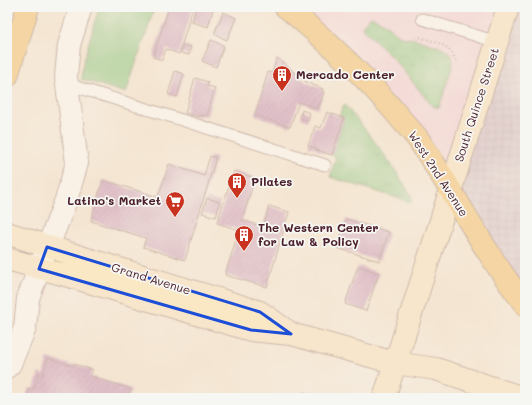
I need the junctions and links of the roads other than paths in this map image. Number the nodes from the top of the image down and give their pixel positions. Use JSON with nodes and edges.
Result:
{"nodes":[{"id":1,"x":28,"y":7,"type":"edge"},
{"id":2,"x":81,"y":7,"type":"edge"},
{"id":3,"x":286,"y":7,"type":"edge"},
{"id":4,"x":508,"y":7,"type":"edge"},
{"id":5,"x":422,"y":19,"type":"dead end"},
{"id":6,"x":497,"y":42,"type":"junction"},
{"id":7,"x":7,"y":76,"type":"edge"},
{"id":8,"x":67,"y":84,"type":"junction"},
{"id":9,"x":325,"y":165,"type":"dead end"},
{"id":10,"x":450,"y":191,"type":"junction"},
{"id":11,"x":7,"y":233,"type":"edge"},
{"id":12,"x":47,"y":247,"type":"junction"},
{"id":13,"x":7,"y":259,"type":"edge"},
{"id":14,"x":38,"y":269,"type":"junction"},
{"id":15,"x":525,"y":304,"type":"edge"},
{"id":16,"x":290,"y":334,"type":"junction"},
{"id":17,"x":395,"y":364,"type":"junction"},
{"id":18,"x":7,"y":367,"type":"edge"},
{"id":19,"x":384,"y":398,"type":"edge"},
{"id":20,"x":523,"y":398,"type":"edge"}],
"edges":[{"from":1,"to":7,"type":"main road"},
{"from":2,"to":8,"type":"street"},
{"from":3,"to":10,"type":"main road","name":"West 2nd Avenue"},
{"from":4,"to":6,"type":"main road","name":"South Quince Street"},
{"from":5,"to":6,"type":"lane"},
{"from":6,"to":10,"type":"main road","name":"South Quince Street"},
{"from":8,"to":9,"type":"lane"},
{"from":8,"to":12,"type":"street"},
{"from":10,"to":15,"type":"main road","name":"West 2nd Avenue"},
{"from":10,"to":17,"type":"main road","name":"South Quince Street"},
{"from":11,"to":12,"type":"main road","name":"Grand Avenue"},
{"from":12,"to":14,"type":"street"},
{"from":12,"to":16,"type":"main road","name":"Grand Avenue"},
{"from":13,"to":14,"type":"main road","name":"Grand Avenue"},
{"from":14,"to":16,"type":"main road","name":"Grand Avenue"},
{"from":14,"to":18,"type":"street"},
{"from":16,"to":17,"type":"main road","name":"Grand Avenue"},
{"from":17,"to":19,"type":"main road","name":"South Quince Street"},
{"from":17,"to":20,"type":"main road","name":"Grand Avenue"}]}
